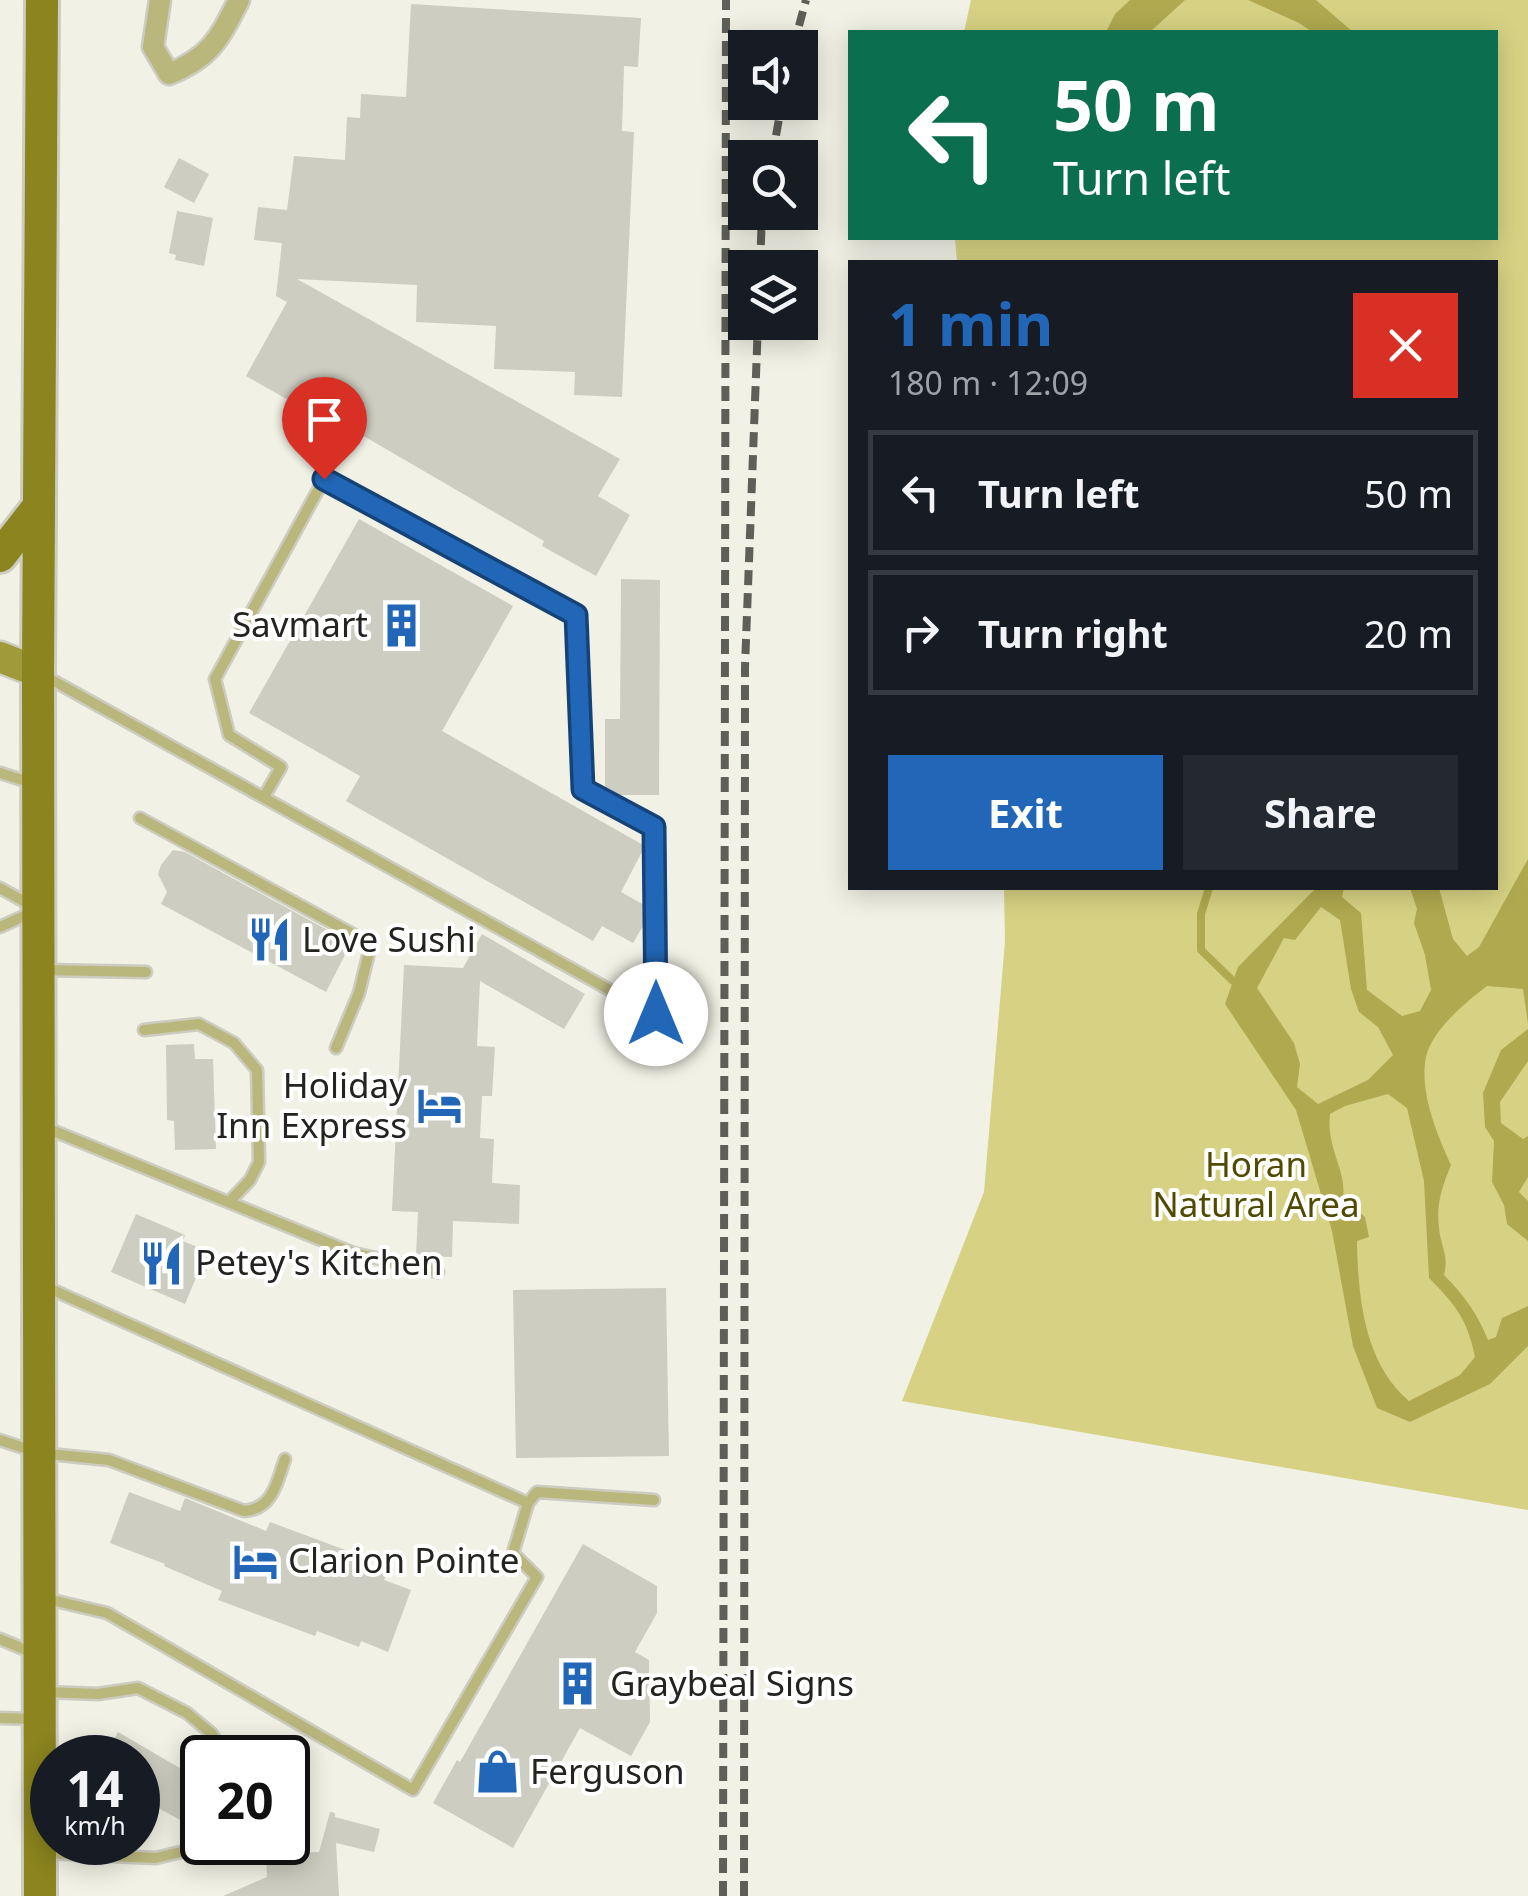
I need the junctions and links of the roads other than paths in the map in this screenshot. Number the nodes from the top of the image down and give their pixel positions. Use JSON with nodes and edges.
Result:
{"nodes":[{"id":1,"x":42,"y":0,"type":"edge"},
{"id":2,"x":160,"y":0,"type":"edge"},
{"id":3,"x":238,"y":0,"type":"edge"},
{"id":4,"x":39,"y":506,"type":"junction"},
{"id":5,"x":0,"y":556,"type":"edge"},
{"id":6,"x":0,"y":657,"type":"edge"},
{"id":7,"x":38,"y":672,"type":"junction"},
{"id":8,"x":0,"y":773,"type":"edge"},
{"id":9,"x":38,"y":784,"type":"junction"},
{"id":10,"x":264,"y":797,"type":"junction"},
{"id":11,"x":140,"y":818,"type":"dead end"},
{"id":12,"x":0,"y":888,"type":"edge"},
{"id":13,"x":38,"y":909,"type":"junction"},
{"id":14,"x":0,"y":927,"type":"edge"},
{"id":15,"x":38,"y":970,"type":"junction"},
{"id":16,"x":146,"y":972,"type":"dead end"},
{"id":17,"x":144,"y":1030,"type":"dead end"},
{"id":18,"x":336,"y":1048,"type":"dead end"},
{"id":19,"x":38,"y":1125,"type":"junction"},
{"id":20,"x":229,"y":1202,"type":"junction"},
{"id":21,"x":438,"y":1272,"type":"dead end"},
{"id":22,"x":38,"y":1283,"type":"junction"},
{"id":23,"x":0,"y":1440,"type":"edge"},
{"id":24,"x":38,"y":1453,"type":"junction"},
{"id":25,"x":285,"y":1459,"type":"dead end"},
{"id":26,"x":654,"y":1500,"type":"dead end"},
{"id":27,"x":528,"y":1503,"type":"junction"},
{"id":28,"x":38,"y":1597,"type":"junction"},
{"id":29,"x":0,"y":1640,"type":"edge"},
{"id":30,"x":39,"y":1656,"type":"junction"},
{"id":31,"x":39,"y":1706,"type":"junction"},
{"id":32,"x":0,"y":1718,"type":"edge"},
{"id":33,"x":39,"y":1735,"type":"edge"},
{"id":34,"x":213,"y":1735,"type":"edge"},
{"id":35,"x":40,"y":1865,"type":"edge"},
{"id":36,"x":40,"y":1896,"type":"edge"}],
"edges":[{"from":1,"to":4,"type":"main road"},
{"from":2,"to":3,"type":"street"},
{"from":4,"to":5,"type":"main road"},
{"from":4,"to":7,"type":"main road"},
{"from":6,"to":7,"type":"main road"},
{"from":7,"to":9,"type":"main road"},
{"from":7,"to":10,"type":"lane"},
{"from":8,"to":9,"type":"lane"},
{"from":9,"to":13,"type":"main road"},
{"from":10,"to":10,"type":"lane"},
{"from":11,"to":18,"type":"lane"},
{"from":12,"to":13,"type":"lane"},
{"from":13,"to":14,"type":"lane"},
{"from":13,"to":15,"type":"main road"},
{"from":15,"to":16,"type":"lane"},
{"from":15,"to":19,"type":"main road"},
{"from":17,"to":20,"type":"lane"},
{"from":19,"to":20,"type":"lane"},
{"from":19,"to":22,"type":"main road"},
{"from":20,"to":21,"type":"lane"},
{"from":22,"to":24,"type":"main road"},
{"from":22,"to":27,"type":"lane"},
{"from":23,"to":24,"type":"lane"},
{"from":24,"to":25,"type":"lane"},
{"from":24,"to":28,"type":"main road"},
{"from":26,"to":27,"type":"lane"},
{"from":27,"to":28,"type":"lane"},
{"from":28,"to":30,"type":"main road"},
{"from":29,"to":30,"type":"lane"},
{"from":30,"to":31,"type":"main road"},
{"from":31,"to":32,"type":"lane"},
{"from":31,"to":33,"type":"main road"},
{"from":31,"to":34,"type":"lane"},
{"from":35,"to":36,"type":"main road"}]}
